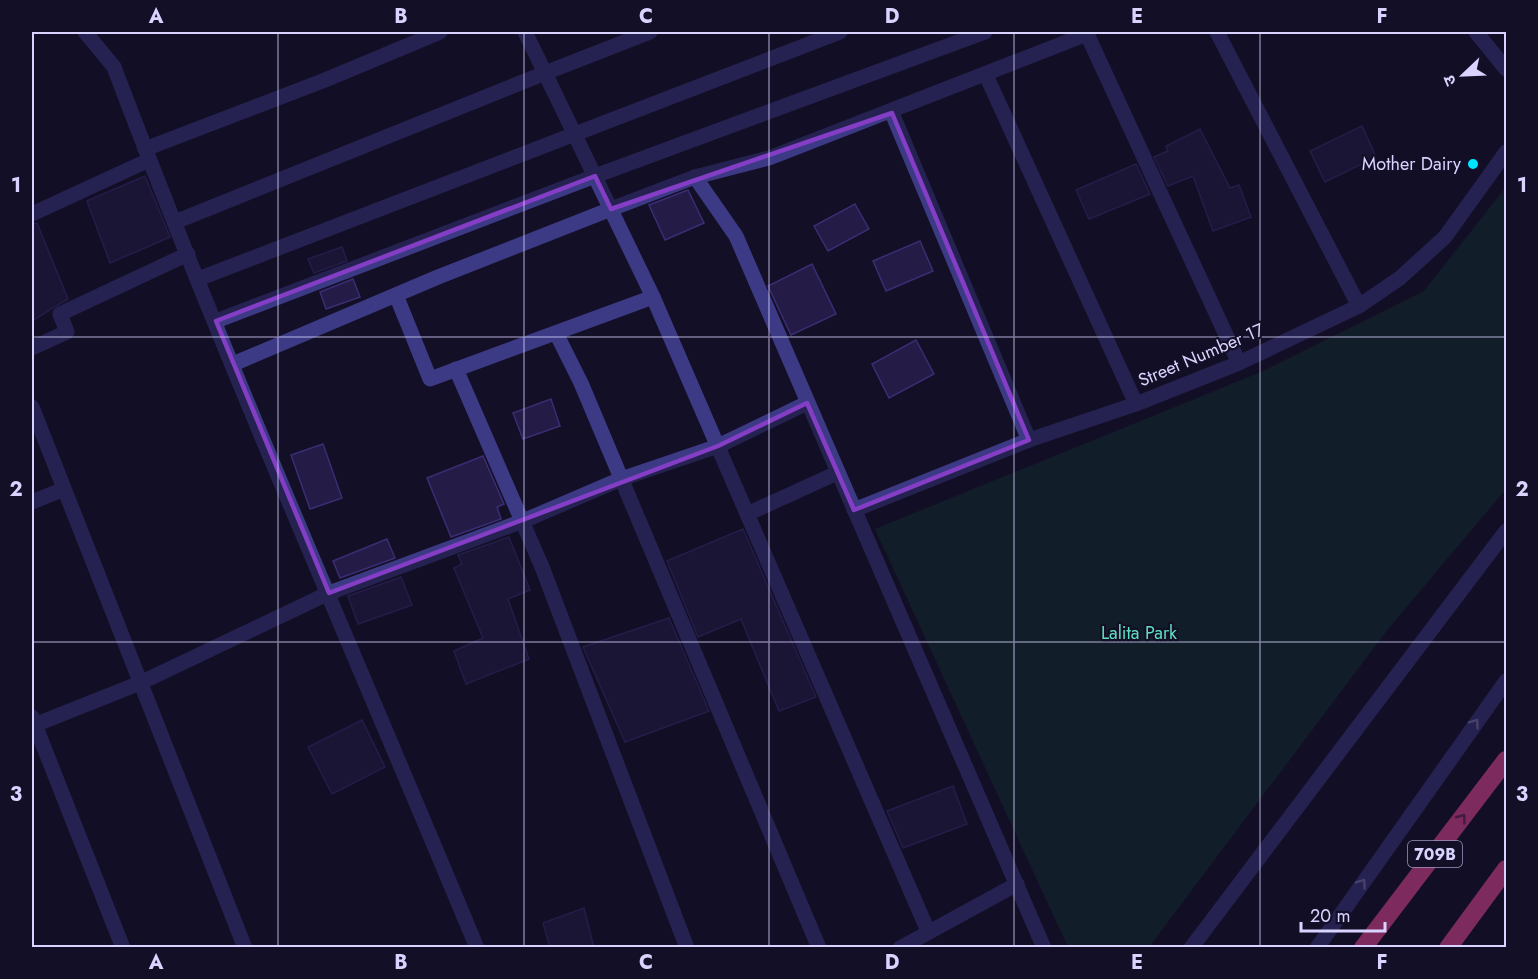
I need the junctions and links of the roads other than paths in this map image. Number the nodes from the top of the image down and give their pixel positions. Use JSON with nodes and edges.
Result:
{"nodes":[{"id":1,"x":86,"y":32,"type":"edge"},
{"id":2,"x":440,"y":32,"type":"edge"},
{"id":3,"x":525,"y":32,"type":"edge"},
{"id":4,"x":650,"y":32,"type":"edge"},
{"id":5,"x":840,"y":32,"type":"edge"},
{"id":6,"x":985,"y":32,"type":"edge"},
{"id":7,"x":1217,"y":32,"type":"edge"},
{"id":8,"x":1476,"y":32,"type":"edge"},
{"id":9,"x":1087,"y":33,"type":"edge"},
{"id":10,"x":1506,"y":69,"type":"edge"},
{"id":11,"x":545,"y":72,"type":"junction"},
{"id":12,"x":986,"y":75,"type":"junction"},
{"id":13,"x":891,"y":113,"type":"junction"},
{"id":14,"x":574,"y":134,"type":"junction"},
{"id":15,"x":1506,"y":152,"type":"edge"},
{"id":16,"x":147,"y":155,"type":"junction"},
{"id":17,"x":595,"y":176,"type":"junction"},
{"id":18,"x":695,"y":177,"type":"junction"},
{"id":19,"x":611,"y":209,"type":"junction"},
{"id":20,"x":32,"y":214,"type":"edge"},
{"id":21,"x":175,"y":222,"type":"junction"},
{"id":22,"x":188,"y":254,"type":"junction"},
{"id":23,"x":198,"y":279,"type":"junction"},
{"id":24,"x":396,"y":295,"type":"junction"},
{"id":25,"x":653,"y":297,"type":"junction"},
{"id":26,"x":1359,"y":306,"type":"junction"},
{"id":27,"x":216,"y":321,"type":"junction"},
{"id":28,"x":556,"y":333,"type":"junction"},
{"id":29,"x":32,"y":348,"type":"edge"},
{"id":30,"x":1239,"y":363,"type":"junction"},
{"id":31,"x":234,"y":364,"type":"junction"},
{"id":32,"x":456,"y":369,"type":"junction"},
{"id":33,"x":807,"y":403,"type":"junction"},
{"id":34,"x":1136,"y":404,"type":"junction"},
{"id":35,"x":32,"y":407,"type":"edge"},
{"id":36,"x":1029,"y":440,"type":"junction"},
{"id":37,"x":718,"y":446,"type":"junction"},
{"id":38,"x":837,"y":473,"type":"junction"},
{"id":39,"x":621,"y":479,"type":"junction"},
{"id":40,"x":64,"y":489,"type":"junction"},
{"id":41,"x":32,"y":502,"type":"edge"},
{"id":42,"x":854,"y":510,"type":"junction"},
{"id":43,"x":747,"y":514,"type":"junction"},
{"id":44,"x":523,"y":521,"type":"junction"},
{"id":45,"x":1506,"y":531,"type":"edge"},
{"id":46,"x":329,"y":593,"type":"junction"},
{"id":47,"x":1506,"y":681,"type":"edge"},
{"id":48,"x":140,"y":682,"type":"junction"},
{"id":49,"x":32,"y":722,"type":"edge"},
{"id":50,"x":1506,"y":760,"type":"edge"},
{"id":51,"x":1506,"y":869,"type":"edge"},
{"id":52,"x":1017,"y":884,"type":"junction"},
{"id":53,"x":928,"y":931,"type":"junction"},
{"id":54,"x":123,"y":948,"type":"edge"},
{"id":55,"x":245,"y":948,"type":"edge"},
{"id":56,"x":477,"y":948,"type":"edge"},
{"id":57,"x":687,"y":948,"type":"edge"},
{"id":58,"x":819,"y":948,"type":"edge"},
{"id":59,"x":900,"y":948,"type":"edge"},
{"id":60,"x":1044,"y":948,"type":"edge"},
{"id":61,"x":1191,"y":948,"type":"edge"},
{"id":62,"x":1317,"y":948,"type":"edge"},
{"id":63,"x":1363,"y":948,"type":"edge"},
{"id":64,"x":1448,"y":948,"type":"edge"}],
"edges":[{"from":1,"to":16,"type":"street"},
{"from":2,"to":16,"type":"street"},
{"from":3,"to":11,"type":"street"},
{"from":4,"to":11,"type":"street"},
{"from":5,"to":14,"type":"street"},
{"from":6,"to":17,"type":"street"},
{"from":7,"to":26,"type":"street"},
{"from":8,"to":10,"type":"street"},
{"from":9,"to":12,"type":"street"},
{"from":9,"to":30,"type":"street"},
{"from":11,"to":14,"type":"street"},
{"from":11,"to":21,"type":"street"},
{"from":12,"to":13,"type":"street"},
{"from":12,"to":34,"type":"street"},
{"from":13,"to":18,"type":"street"},
{"from":13,"to":36,"type":"street"},
{"from":14,"to":17,"type":"street"},
{"from":14,"to":23,"type":"street"},
{"from":15,"to":26,"type":"street","name":"Street Number 17"},
{"from":16,"to":20,"type":"street"},
{"from":16,"to":21,"type":"street"},
{"from":17,"to":19,"type":"street"},
{"from":17,"to":27,"type":"street"},
{"from":18,"to":19,"type":"street"},
{"from":18,"to":33,"type":"street"},
{"from":19,"to":24,"type":"street"},
{"from":19,"to":25,"type":"street"},
{"from":21,"to":22,"type":"street"},
{"from":22,"to":23,"type":"street"},
{"from":22,"to":29,"type":"street"},
{"from":23,"to":27,"type":"street"},
{"from":24,"to":31,"type":"street"},
{"from":24,"to":32,"type":"street"},
{"from":25,"to":28,"type":"street"},
{"from":25,"to":37,"type":"street"},
{"from":26,"to":30,"type":"street","name":"Street Number 17"},
{"from":27,"to":31,"type":"street"},
{"from":28,"to":32,"type":"street"},
{"from":28,"to":39,"type":"street"},
{"from":30,"to":34,"type":"street","name":"Street Number 17"},
{"from":31,"to":46,"type":"street"},
{"from":32,"to":44,"type":"street"},
{"from":33,"to":37,"type":"street"},
{"from":33,"to":38,"type":"street"},
{"from":34,"to":36,"type":"street","name":"Street Number 17"},
{"from":35,"to":40,"type":"street"},
{"from":36,"to":42,"type":"street","name":"Street Number 17"},
{"from":37,"to":39,"type":"street"},
{"from":37,"to":43,"type":"street"},
{"from":38,"to":42,"type":"street"},
{"from":38,"to":43,"type":"street"},
{"from":39,"to":44,"type":"street"},
{"from":39,"to":58,"type":"street"},
{"from":40,"to":41,"type":"street"},
{"from":40,"to":48,"type":"street"},
{"from":42,"to":52,"type":"street"},
{"from":43,"to":53,"type":"street"},
{"from":44,"to":46,"type":"street"},
{"from":44,"to":57,"type":"street"},
{"from":45,"to":61,"type":"street"},
{"from":46,"to":48,"type":"street"},
{"from":46,"to":56,"type":"street"},
{"from":62,"to":47,"type":"street","one_way":true},
{"from":48,"to":49,"type":"street"},
{"from":48,"to":55,"type":"street"},
{"from":49,"to":54,"type":"street"},
{"from":63,"to":50,"type":"highway","number":"709B","one_way":true},
{"from":51,"to":64,"type":"highway"},
{"from":52,"to":53,"type":"street"},
{"from":52,"to":60,"type":"street"},
{"from":53,"to":59,"type":"street"}]}
